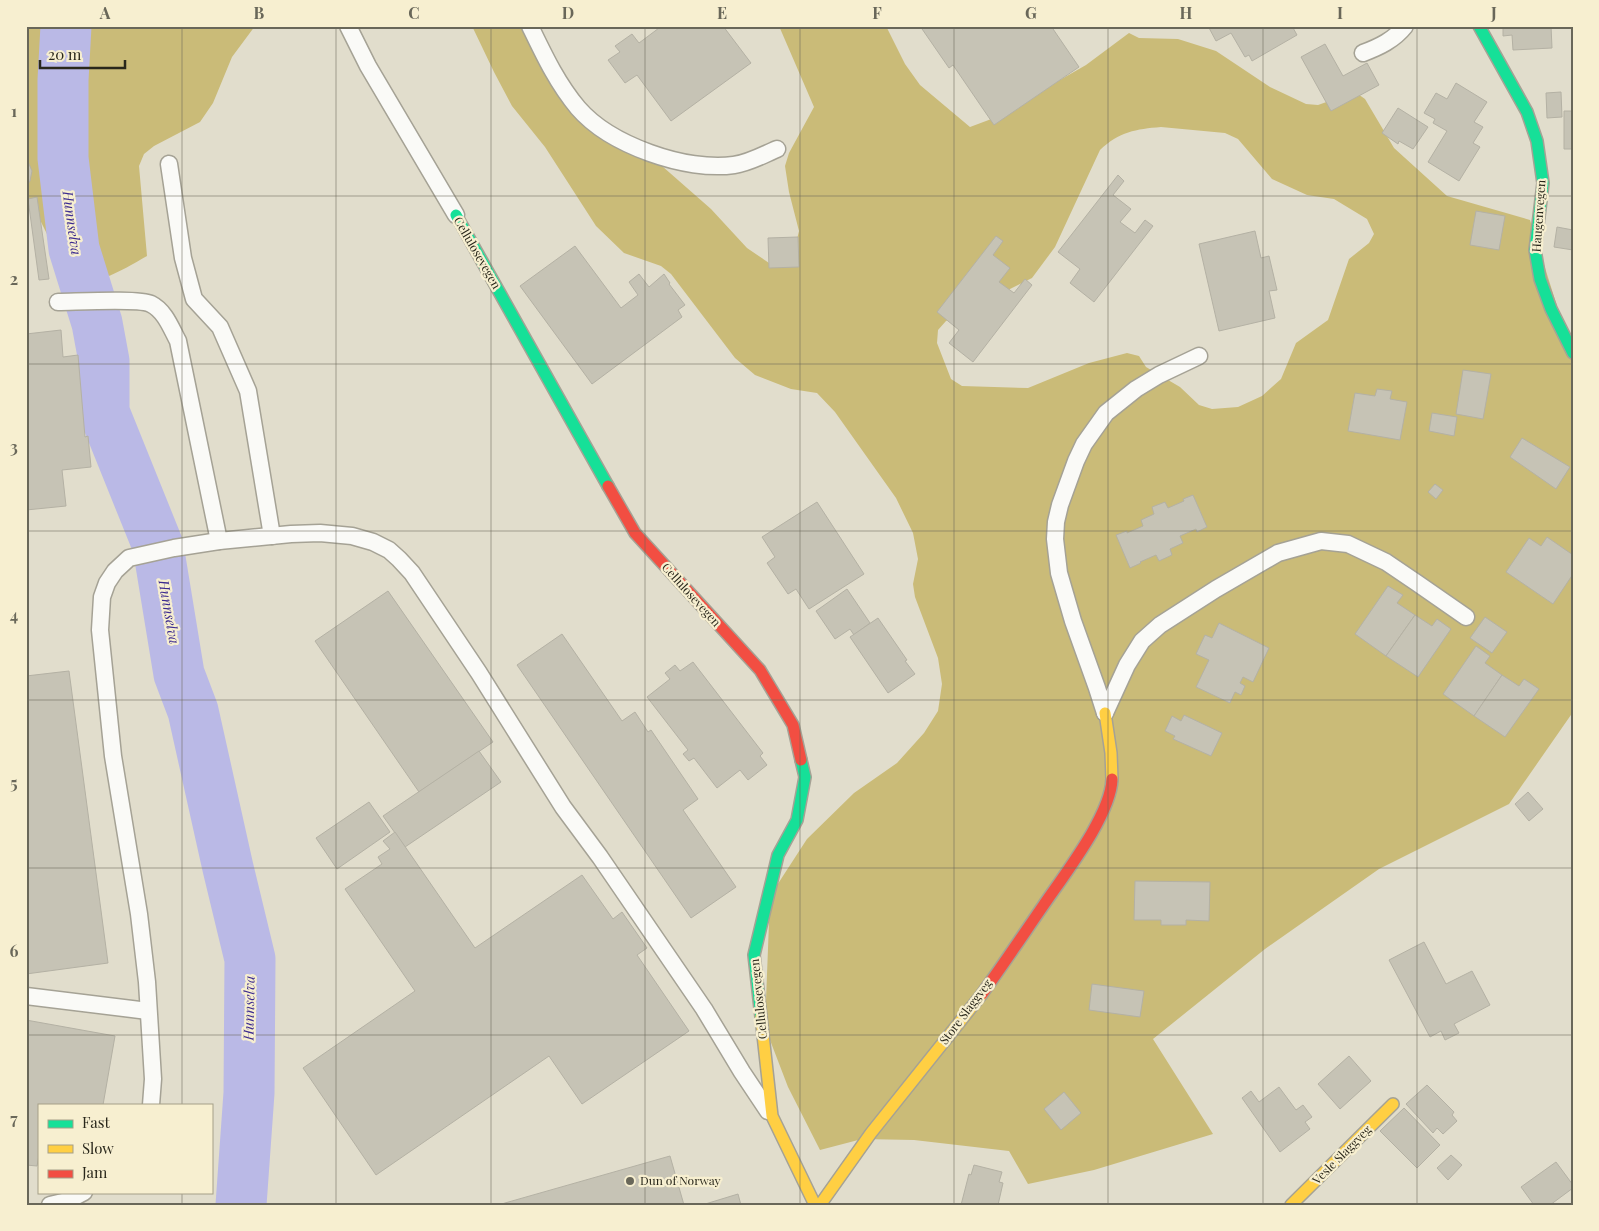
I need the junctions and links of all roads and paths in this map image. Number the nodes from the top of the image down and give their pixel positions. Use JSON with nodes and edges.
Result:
{"nodes":[{"id":1,"x":348,"y":26,"type":"edge"},
{"id":2,"x":530,"y":26,"type":"edge"},
{"id":3,"x":1405,"y":26,"type":"edge"},
{"id":4,"x":1479,"y":26,"type":"edge"},
{"id":5,"x":1363,"y":54,"type":"dead end"},
{"id":6,"x":777,"y":149,"type":"dead end"},
{"id":7,"x":169,"y":164,"type":"dead end"},
{"id":8,"x":456,"y":215,"type":"joint"},
{"id":9,"x":58,"y":302,"type":"dead end"},
{"id":10,"x":1573,"y":352,"type":"edge"},
{"id":11,"x":1199,"y":356,"type":"dead end"},
{"id":12,"x":272,"y":536,"type":"junction"},
{"id":13,"x":219,"y":541,"type":"junction"},
{"id":14,"x":1466,"y":617,"type":"dead end"},
{"id":15,"x":1105,"y":713,"type":"junction"},
{"id":16,"x":26,"y":996,"type":"edge"},
{"id":17,"x":148,"y":1011,"type":"junction"},
{"id":18,"x":151,"y":1104,"type":"edge"},
{"id":19,"x":1393,"y":1104,"type":"dead end"},
{"id":20,"x":772,"y":1116,"type":"junction"},
{"id":21,"x":80,"y":1194,"type":"edge"},
{"id":22,"x":50,"y":1205,"type":"edge"},
{"id":23,"x":815,"y":1205,"type":"edge"},
{"id":24,"x":820,"y":1205,"type":"edge"},
{"id":25,"x":1291,"y":1205,"type":"edge"}],
"edges":[{"from":1,"to":8,"type":"lane","name":"Cellulosevegen"},
{"from":2,"to":6,"type":"lane"},
{"from":3,"to":5,"type":"lane"},
{"from":4,"to":10,"type":"street","name":"Haugenvegen"},
{"from":7,"to":12,"type":"lane"},
{"from":8,"to":20,"type":"street","name":"Cellulosevegen"},
{"from":9,"to":13,"type":"lane"},
{"from":11,"to":15,"type":"lane"},
{"from":12,"to":13,"type":"lane"},
{"from":12,"to":20,"type":"lane"},
{"from":13,"to":17,"type":"lane"},
{"from":14,"to":15,"type":"lane"},
{"from":15,"to":24,"type":"street","name":"Store Slaggveg"},
{"from":16,"to":17,"type":"lane"},
{"from":17,"to":18,"type":"lane"},
{"from":19,"to":25,"type":"street","name":"Vesle Slaggveg"},
{"from":20,"to":23,"type":"street","name":"Cellulosevegen"},
{"from":21,"to":22,"type":"lane"}]}
